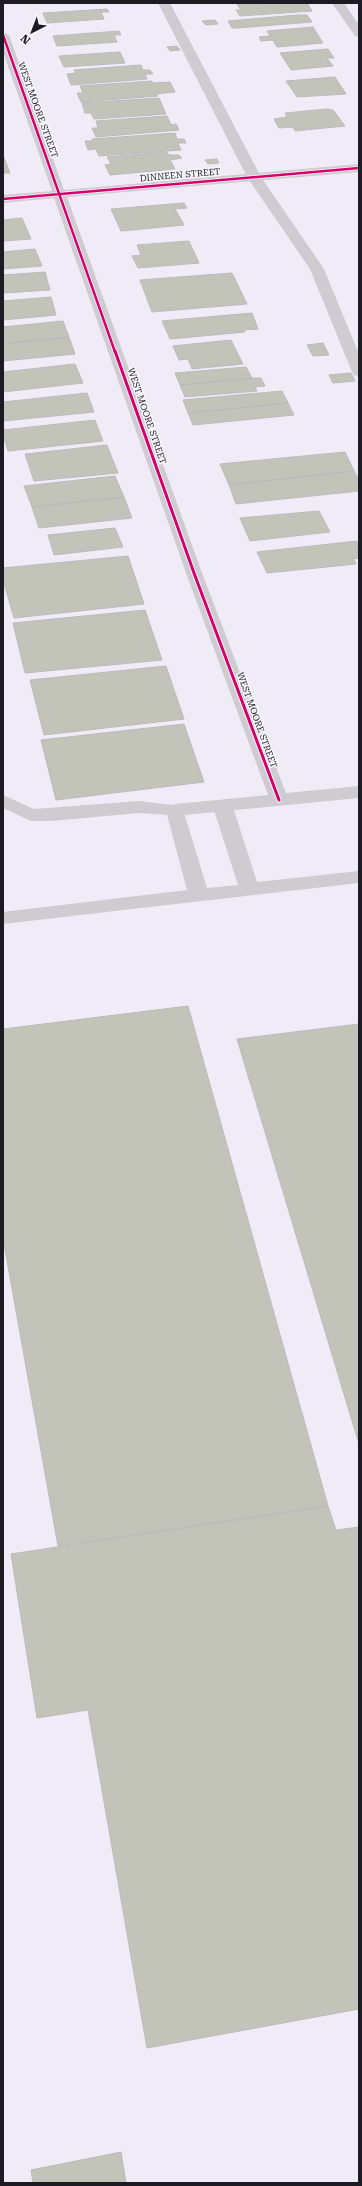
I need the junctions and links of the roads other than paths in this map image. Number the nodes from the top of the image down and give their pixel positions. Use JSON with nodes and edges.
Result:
{"nodes":[{"id":1,"x":164,"y":3,"type":"edge"},
{"id":2,"x":338,"y":3,"type":"edge"},
{"id":3,"x":359,"y":34,"type":"edge"},
{"id":4,"x":3,"y":35,"type":"edge"},
{"id":5,"x":359,"y":168,"type":"edge"},
{"id":6,"x":254,"y":177,"type":"junction"},
{"id":7,"x":60,"y":194,"type":"junction"},
{"id":8,"x":3,"y":199,"type":"edge"},
{"id":9,"x":359,"y":372,"type":"edge"},
{"id":10,"x":359,"y":792,"type":"edge"},
{"id":11,"x":279,"y":800,"type":"junction"},
{"id":12,"x":3,"y":801,"type":"edge"},
{"id":13,"x":223,"y":807,"type":"junction"},
{"id":14,"x":175,"y":810,"type":"junction"},
{"id":15,"x":359,"y":877,"type":"edge"},
{"id":16,"x":250,"y":890,"type":"junction"},
{"id":17,"x":199,"y":896,"type":"junction"},
{"id":18,"x":3,"y":918,"type":"edge"}],
"edges":[{"from":1,"to":6,"type":"street"},
{"from":2,"to":3,"type":"street"},
{"from":4,"to":7,"type":"street","name":"WEST MOORE STREET"},
{"from":5,"to":6,"type":"street","name":"DINNEEN STREET"},
{"from":6,"to":7,"type":"street","name":"DINNEEN STREET"},
{"from":6,"to":9,"type":"street"},
{"from":7,"to":8,"type":"street","name":"DINNEEN STREET"},
{"from":7,"to":11,"type":"street","name":"WEST MOORE STREET"},
{"from":10,"to":11,"type":"street"},
{"from":11,"to":13,"type":"street"},
{"from":12,"to":14,"type":"street"},
{"from":13,"to":14,"type":"street"},
{"from":13,"to":16,"type":"street"},
{"from":14,"to":17,"type":"street"},
{"from":15,"to":16,"type":"street"},
{"from":16,"to":17,"type":"street"},
{"from":17,"to":18,"type":"street"}]}
